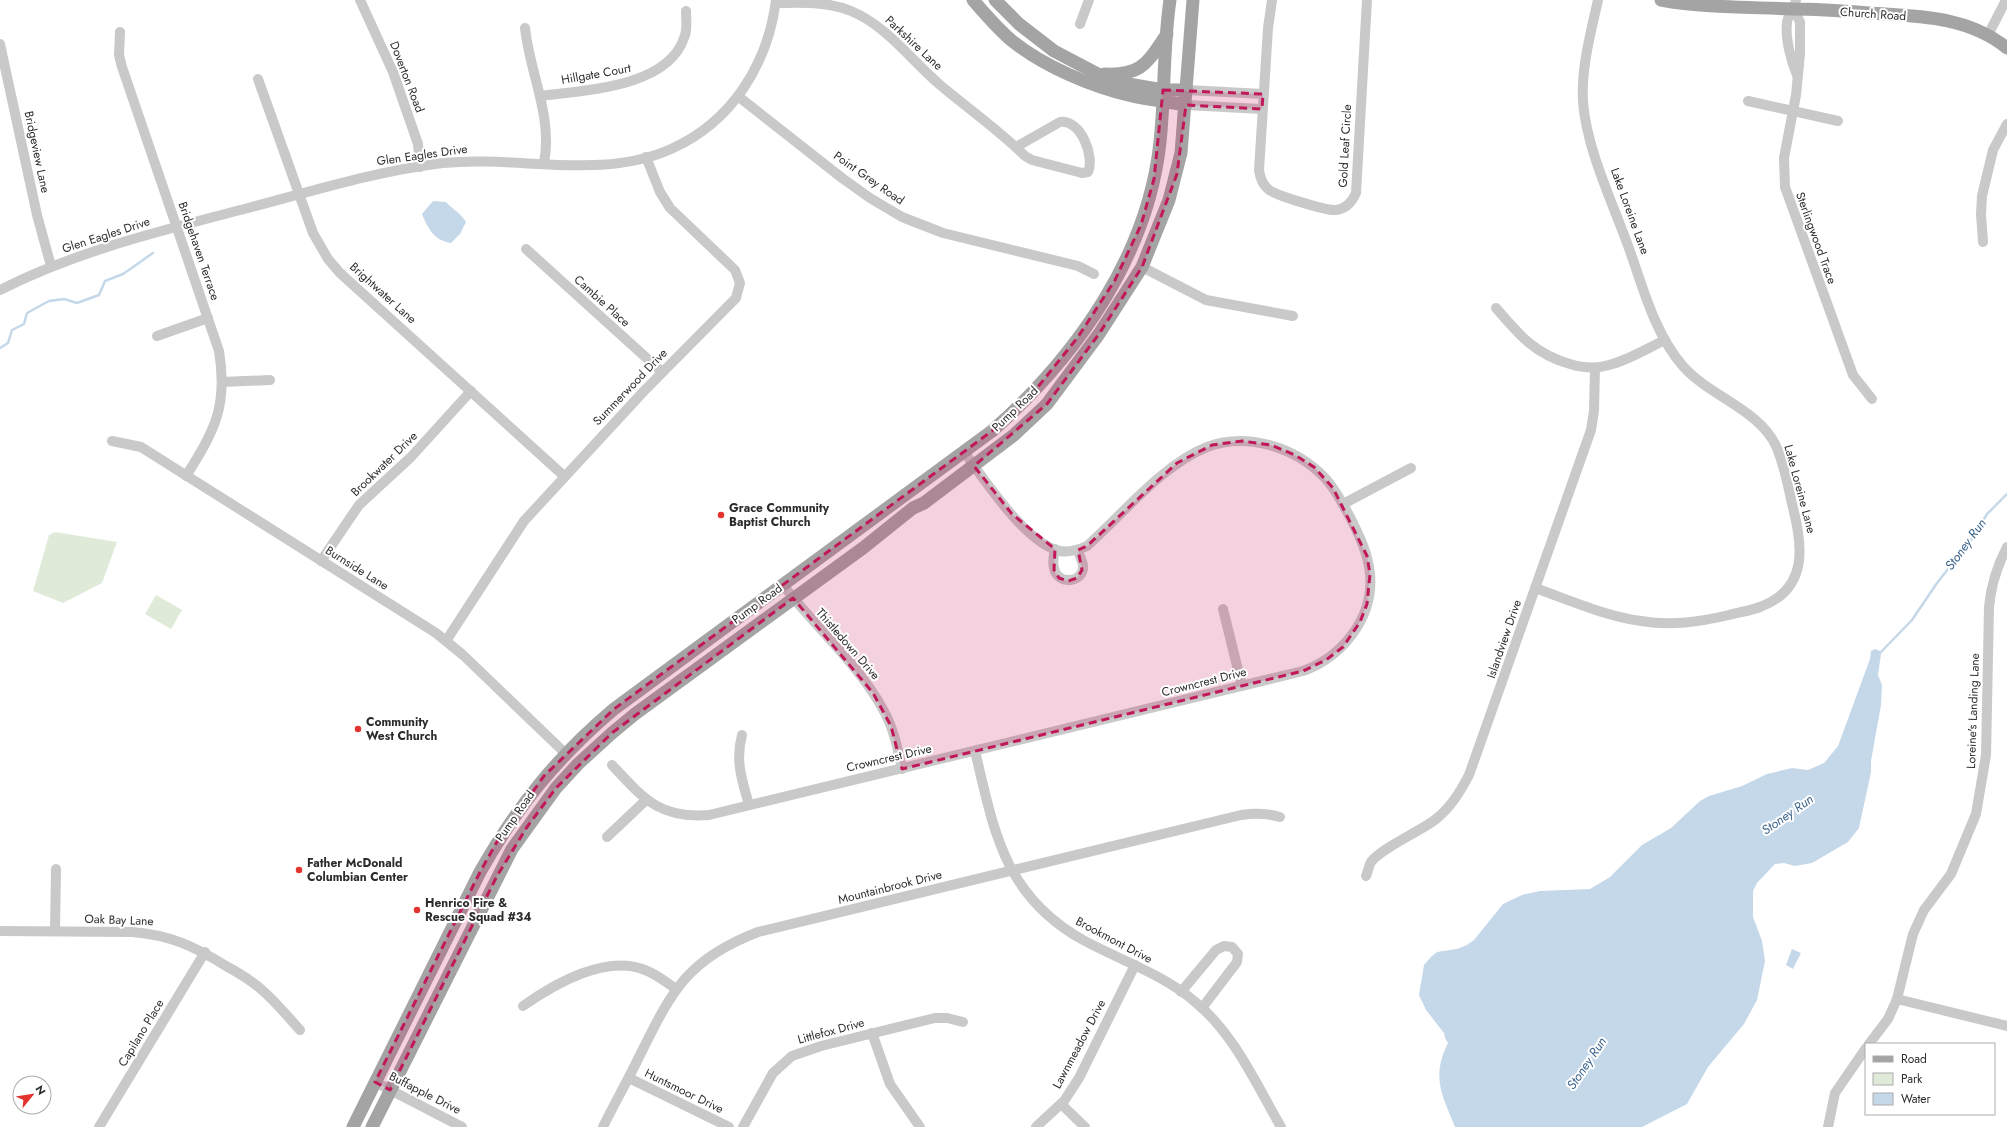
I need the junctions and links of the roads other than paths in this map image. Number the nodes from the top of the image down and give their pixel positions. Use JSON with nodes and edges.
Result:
{"nodes":[{"id":1,"x":360,"y":0,"type":"edge"},
{"id":2,"x":973,"y":0,"type":"edge"},
{"id":3,"x":995,"y":0,"type":"edge"},
{"id":4,"x":1089,"y":0,"type":"edge"},
{"id":5,"x":1170,"y":0,"type":"edge"},
{"id":6,"x":1194,"y":0,"type":"edge"},
{"id":7,"x":1272,"y":0,"type":"edge"},
{"id":8,"x":1367,"y":0,"type":"edge"},
{"id":9,"x":1598,"y":0,"type":"edge"},
{"id":10,"x":1661,"y":0,"type":"edge"},
{"id":11,"x":2006,"y":0,"type":"edge"},
{"id":12,"x":776,"y":1,"type":"edge"},
{"id":13,"x":1795,"y":4,"type":"edge"},
{"id":14,"x":686,"y":11,"type":"dead end"},
{"id":15,"x":1080,"y":24,"type":"dead end"},
{"id":16,"x":526,"y":28,"type":"dead end"},
{"id":17,"x":120,"y":32,"type":"dead end"},
{"id":18,"x":1167,"y":34,"type":"junction"},
{"id":19,"x":1988,"y":34,"type":"junction"},
{"id":20,"x":0,"y":44,"type":"edge"},
{"id":21,"x":2007,"y":48,"type":"edge"},
{"id":22,"x":1100,"y":74,"type":"junction"},
{"id":23,"x":258,"y":79,"type":"dead end"},
{"id":24,"x":1187,"y":90,"type":"junction"},
{"id":25,"x":1263,"y":94,"type":"junction"},
{"id":26,"x":1163,"y":95,"type":"junction"},
{"id":27,"x":540,"y":96,"type":"junction"},
{"id":28,"x":738,"y":97,"type":"junction"},
{"id":29,"x":1748,"y":101,"type":"dead end"},
{"id":30,"x":1186,"y":105,"type":"junction"},
{"id":31,"x":1262,"y":109,"type":"junction"},
{"id":32,"x":1793,"y":111,"type":"junction"},
{"id":33,"x":1838,"y":121,"type":"dead end"},
{"id":34,"x":2007,"y":124,"type":"edge"},
{"id":35,"x":1016,"y":147,"type":"junction"},
{"id":36,"x":646,"y":157,"type":"junction"},
{"id":37,"x":544,"y":163,"type":"junction"},
{"id":38,"x":420,"y":167,"type":"junction"},
{"id":39,"x":300,"y":194,"type":"junction"},
{"id":40,"x":177,"y":227,"type":"junction"},
{"id":41,"x":1983,"y":242,"type":"dead end"},
{"id":42,"x":526,"y":249,"type":"dead end"},
{"id":43,"x":51,"y":266,"type":"junction"},
{"id":44,"x":1142,"y":267,"type":"junction"},
{"id":45,"x":1094,"y":274,"type":"dead end"},
{"id":46,"x":0,"y":290,"type":"edge"},
{"id":47,"x":1496,"y":308,"type":"dead end"},
{"id":48,"x":1293,"y":316,"type":"dead end"},
{"id":49,"x":208,"y":318,"type":"junction"},
{"id":50,"x":158,"y":336,"type":"dead end"},
{"id":51,"x":1665,"y":340,"type":"junction"},
{"id":52,"x":1595,"y":368,"type":"junction"},
{"id":53,"x":662,"y":372,"type":"junction"},
{"id":54,"x":270,"y":380,"type":"dead end"},
{"id":55,"x":222,"y":382,"type":"junction"},
{"id":56,"x":471,"y":392,"type":"junction"},
{"id":57,"x":1872,"y":399,"type":"dead end"},
{"id":58,"x":112,"y":441,"type":"dead end"},
{"id":59,"x":964,"y":452,"type":"junction"},
{"id":60,"x":974,"y":466,"type":"junction"},
{"id":61,"x":1411,"y":468,"type":"dead end"},
{"id":62,"x":186,"y":476,"type":"junction"},
{"id":63,"x":564,"y":476,"type":"junction"},
{"id":64,"x":1343,"y":504,"type":"junction"},
{"id":65,"x":2007,"y":546,"type":"edge"},
{"id":66,"x":1054,"y":549,"type":"junction"},
{"id":67,"x":1078,"y":550,"type":"junction"},
{"id":68,"x":321,"y":561,"type":"junction"},
{"id":69,"x":783,"y":585,"type":"junction"},
{"id":70,"x":1535,"y":588,"type":"junction"},
{"id":71,"x":793,"y":598,"type":"junction"},
{"id":72,"x":1223,"y":609,"type":"dead end"},
{"id":73,"x":446,"y":641,"type":"junction"},
{"id":74,"x":1242,"y":686,"type":"junction"},
{"id":75,"x":742,"y":735,"type":"dead end"},
{"id":76,"x":975,"y":751,"type":"junction"},
{"id":77,"x":565,"y":753,"type":"junction"},
{"id":78,"x":612,"y":764,"type":"dead end"},
{"id":79,"x":902,"y":768,"type":"junction"},
{"id":80,"x":646,"y":800,"type":"junction"},
{"id":81,"x":749,"y":805,"type":"junction"},
{"id":82,"x":1280,"y":817,"type":"dead end"},
{"id":83,"x":607,"y":836,"type":"dead end"},
{"id":84,"x":56,"y":869,"type":"dead end"},
{"id":85,"x":1011,"y":871,"type":"junction"},
{"id":86,"x":1366,"y":876,"type":"dead end"},
{"id":87,"x":0,"y":931,"type":"edge"},
{"id":88,"x":55,"y":931,"type":"junction"},
{"id":89,"x":205,"y":952,"type":"junction"},
{"id":90,"x":1135,"y":965,"type":"junction"},
{"id":91,"x":676,"y":989,"type":"junction"},
{"id":92,"x":1181,"y":992,"type":"junction"},
{"id":93,"x":1898,"y":999,"type":"junction"},
{"id":94,"x":523,"y":1006,"type":"dead end"},
{"id":95,"x":1202,"y":1008,"type":"junction"},
{"id":96,"x":963,"y":1022,"type":"dead end"},
{"id":97,"x":2007,"y":1026,"type":"edge"},
{"id":98,"x":300,"y":1030,"type":"dead end"},
{"id":99,"x":872,"y":1033,"type":"junction"},
{"id":100,"x":1870,"y":1043,"type":"edge"},
{"id":101,"x":1865,"y":1049,"type":"edge"},
{"id":102,"x":628,"y":1078,"type":"junction"},
{"id":103,"x":375,"y":1082,"type":"junction"},
{"id":104,"x":390,"y":1090,"type":"junction"},
{"id":105,"x":1061,"y":1104,"type":"junction"},
{"id":106,"x":99,"y":1127,"type":"edge"},
{"id":107,"x":353,"y":1127,"type":"edge"},
{"id":108,"x":372,"y":1127,"type":"edge"},
{"id":109,"x":462,"y":1127,"type":"edge"},
{"id":110,"x":603,"y":1127,"type":"edge"},
{"id":111,"x":729,"y":1127,"type":"edge"},
{"id":112,"x":743,"y":1127,"type":"edge"},
{"id":113,"x":920,"y":1127,"type":"edge"},
{"id":114,"x":1036,"y":1127,"type":"edge"},
{"id":115,"x":1085,"y":1127,"type":"edge"},
{"id":116,"x":1281,"y":1127,"type":"edge"},
{"id":117,"x":1828,"y":1127,"type":"edge"}],
"edges":[{"from":1,"to":38,"type":"street","name":"Doverton Road"},
{"from":2,"to":26,"type":"main road"},
{"from":3,"to":22,"type":"main road"},
{"from":4,"to":15,"type":"street"},
{"from":5,"to":18,"type":"main road","name":"Pump Road"},
{"from":6,"to":24,"type":"main road","name":"Pump Road"},
{"from":7,"to":25,"type":"street","name":"Gold Leaf Circle"},
{"from":8,"to":31,"type":"street","name":"Gold Leaf Circle"},
{"from":9,"to":51,"type":"street","name":"Lake Loreine Lane"},
{"from":10,"to":13,"type":"main road","name":"Church Road"},
{"from":11,"to":19,"type":"street"},
{"from":12,"to":28,"type":"street","name":"Glen Eagles Drive"},
{"from":12,"to":35,"type":"street","name":"Parkshire Lane"},
{"from":13,"to":19,"type":"main road","name":"Church Road"},
{"from":13,"to":32,"type":"street","name":"Sterlingwood Trace"},
{"from":14,"to":27,"type":"street","name":"Hillgate Court"},
{"from":16,"to":27,"type":"street"},
{"from":17,"to":40,"type":"street","name":"Bridgehaven Terrace"},
{"from":18,"to":22,"type":"main road"},
{"from":18,"to":26,"type":"main road","name":"Pump Road"},
{"from":19,"to":21,"type":"main road","name":"Church Road"},
{"from":20,"to":43,"type":"street","name":"Bridgeview Lane"},
{"from":22,"to":26,"type":"main road"},
{"from":23,"to":39,"type":"street","name":"Brightwater Lane"},
{"from":24,"to":25,"type":"street"},
{"from":24,"to":26,"type":"main road"},
{"from":24,"to":30,"type":"main road","name":"Pump Road"},
{"from":25,"to":31,"type":"street","name":"Gold Leaf Circle"},
{"from":26,"to":30,"type":"main road"},
{"from":26,"to":59,"type":"main road","name":"Pump Road"},
{"from":27,"to":37,"type":"street"},
{"from":28,"to":36,"type":"street","name":"Glen Eagles Drive"},
{"from":28,"to":45,"type":"street","name":"Point Grey Road"},
{"from":29,"to":32,"type":"street"},
{"from":30,"to":31,"type":"street"},
{"from":30,"to":44,"type":"main road","name":"Pump Road"},
{"from":32,"to":33,"type":"street"},
{"from":32,"to":57,"type":"street","name":"Sterlingwood Trace"},
{"from":34,"to":41,"type":"street"},
{"from":35,"to":35,"type":"street","name":"Parkshire Lane"},
{"from":36,"to":37,"type":"street","name":"Glen Eagles Drive"},
{"from":36,"to":53,"type":"street","name":"Summerwood Drive"},
{"from":37,"to":38,"type":"street","name":"Glen Eagles Drive"},
{"from":38,"to":39,"type":"street","name":"Glen Eagles Drive"},
{"from":39,"to":40,"type":"street","name":"Glen Eagles Drive"},
{"from":39,"to":56,"type":"street","name":"Brightwater Lane"},
{"from":40,"to":43,"type":"street","name":"Glen Eagles Drive"},
{"from":40,"to":49,"type":"street","name":"Bridgehaven Terrace"},
{"from":42,"to":53,"type":"street","name":"Cambie Place"},
{"from":43,"to":46,"type":"street","name":"Glen Eagles Drive"},
{"from":44,"to":48,"type":"street"},
{"from":44,"to":60,"type":"main road","name":"Pump Road"},
{"from":47,"to":52,"type":"street"},
{"from":49,"to":50,"type":"street"},
{"from":49,"to":55,"type":"street","name":"Bridgehaven Terrace"},
{"from":51,"to":52,"type":"street"},
{"from":51,"to":70,"type":"street","name":"Lake Loreine Lane"},
{"from":52,"to":70,"type":"street","name":"Islandview Drive"},
{"from":53,"to":63,"type":"street","name":"Summerwood Drive"},
{"from":54,"to":55,"type":"street"},
{"from":55,"to":62,"type":"street","name":"Bridgehaven Terrace"},
{"from":56,"to":63,"type":"street","name":"Brightwater Lane"},
{"from":56,"to":68,"type":"street","name":"Brookwater Drive"},
{"from":58,"to":62,"type":"street","name":"Burnside Lane"},
{"from":59,"to":60,"type":"street"},
{"from":59,"to":69,"type":"main road","name":"Pump Road"},
{"from":60,"to":66,"type":"street"},
{"from":60,"to":71,"type":"main road","name":"Pump Road"},
{"from":61,"to":64,"type":"street"},
{"from":62,"to":68,"type":"street","name":"Burnside Lane"},
{"from":63,"to":73,"type":"street","name":"Summerwood Drive"},
{"from":64,"to":67,"type":"street","name":"Crowncrest Drive"},
{"from":64,"to":74,"type":"street","name":"Crowncrest Drive"},
{"from":65,"to":93,"type":"street","name":"Loreine's Landing Lane"},
{"from":66,"to":67,"type":"street"},
{"from":66,"to":67,"type":"street"},
{"from":68,"to":73,"type":"street","name":"Burnside Lane"},
{"from":69,"to":71,"type":"street","name":"Thistledown Drive"},
{"from":69,"to":77,"type":"main road","name":"Pump Road"},
{"from":70,"to":86,"type":"street","name":"Islandview Drive"},
{"from":71,"to":79,"type":"street","name":"Thistledown Drive"},
{"from":71,"to":104,"type":"main road","name":"Pump Road"},
{"from":72,"to":74,"type":"street"},
{"from":73,"to":77,"type":"street","name":"Burnside Lane"},
{"from":74,"to":76,"type":"street","name":"Crowncrest Drive"},
{"from":75,"to":81,"type":"street"},
{"from":76,"to":79,"type":"street","name":"Crowncrest Drive"},
{"from":76,"to":85,"type":"street","name":"Brookmont Drive"},
{"from":77,"to":103,"type":"main road","name":"Pump Road"},
{"from":78,"to":80,"type":"street","name":"Crowncrest Drive"},
{"from":79,"to":81,"type":"street","name":"Crowncrest Drive"},
{"from":80,"to":81,"type":"street","name":"Crowncrest Drive"},
{"from":80,"to":83,"type":"street"},
{"from":82,"to":85,"type":"street","name":"Mountainbrook Drive"},
{"from":84,"to":88,"type":"street"},
{"from":85,"to":90,"type":"street","name":"Brookmont Drive"},
{"from":85,"to":91,"type":"street","name":"Mountainbrook Drive"},
{"from":87,"to":88,"type":"street","name":"Oak Bay Lane"},
{"from":88,"to":89,"type":"street","name":"Oak Bay Lane"},
{"from":89,"to":98,"type":"street","name":"Oak Bay Lane"},
{"from":89,"to":106,"type":"street","name":"Capilano Place"},
{"from":90,"to":92,"type":"street","name":"Brookmont Drive"},
{"from":90,"to":105,"type":"street","name":"Lawnmeadow Drive"},
{"from":91,"to":94,"type":"street"},
{"from":91,"to":102,"type":"street","name":"Mountainbrook Drive"},
{"from":92,"to":95,"type":"street","name":"Brookmont Drive"},
{"from":92,"to":95,"type":"street"},
{"from":93,"to":97,"type":"street"},
{"from":93,"to":100,"type":"street","name":"Loreine's Landing Lane"},
{"from":95,"to":116,"type":"street","name":"Brookmont Drive"},
{"from":96,"to":99,"type":"street","name":"Littlefox Drive"},
{"from":99,"to":112,"type":"street","name":"Littlefox Drive"},
{"from":99,"to":113,"type":"street"},
{"from":101,"to":117,"type":"street"},
{"from":102,"to":110,"type":"street","name":"Mountainbrook Drive"},
{"from":102,"to":111,"type":"street","name":"Huntsmoor Drive"},
{"from":103,"to":104,"type":"street","name":"Buffapple Drive"},
{"from":103,"to":107,"type":"main road","name":"Pump Road"},
{"from":104,"to":108,"type":"main road","name":"Pump Road"},
{"from":104,"to":109,"type":"street","name":"Buffapple Drive"},
{"from":105,"to":114,"type":"street","name":"Lawnmeadow Drive"},
{"from":105,"to":115,"type":"street"}]}
